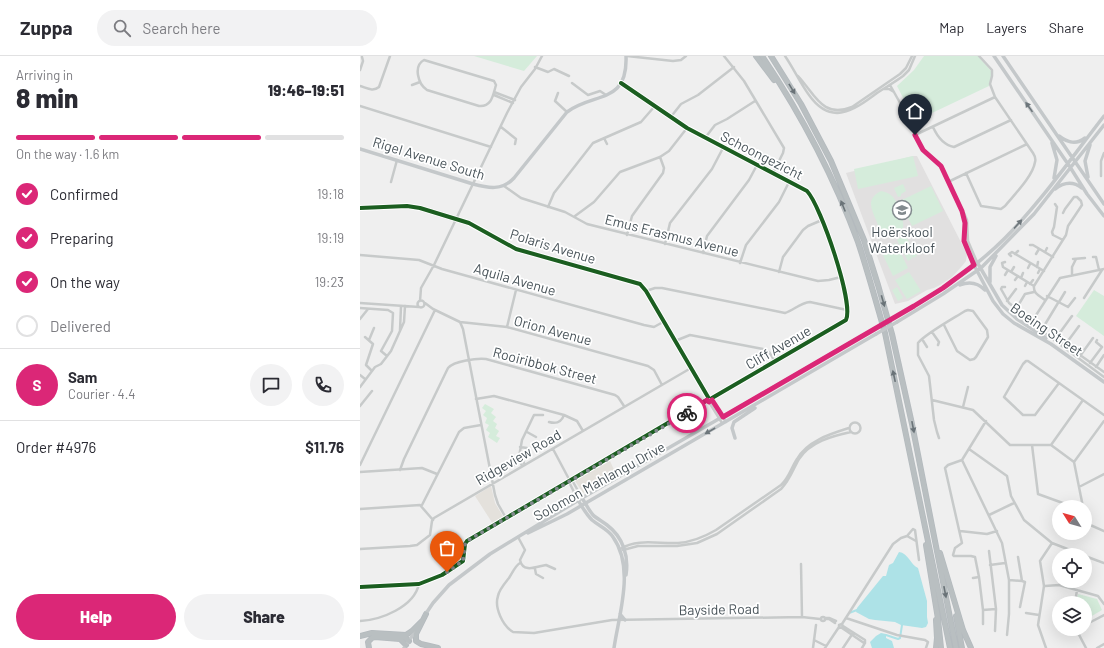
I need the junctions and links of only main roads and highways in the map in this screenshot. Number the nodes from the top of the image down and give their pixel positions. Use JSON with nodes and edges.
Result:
{"nodes":[{"id":1,"x":626,"y":56,"type":"edge"},
{"id":2,"x":756,"y":56,"type":"edge"},
{"id":3,"x":762,"y":56,"type":"edge"},
{"id":4,"x":771,"y":56,"type":"edge"},
{"id":5,"x":775,"y":56,"type":"edge"},
{"id":6,"x":994,"y":56,"type":"edge"},
{"id":7,"x":1003,"y":56,"type":"edge"},
{"id":8,"x":783,"y":75,"type":"junction"},
{"id":9,"x":788,"y":97,"type":"junction"},
{"id":10,"x":1104,"y":116,"type":"edge"},
{"id":11,"x":1104,"y":125,"type":"edge"},
{"id":12,"x":1044,"y":128,"type":"junction"},
{"id":13,"x":1091,"y":132,"type":"junction"},
{"id":14,"x":1056,"y":134,"type":"junction"},
{"id":15,"x":1094,"y":137,"type":"junction"},
{"id":16,"x":360,"y":149,"type":"edge"},
{"id":17,"x":1072,"y":157,"type":"junction"},
{"id":18,"x":1075,"y":161,"type":"junction"},
{"id":19,"x":1067,"y":162,"type":"junction"},
{"id":20,"x":1070,"y":167,"type":"junction"},
{"id":21,"x":1089,"y":182,"type":"junction"},
{"id":22,"x":1051,"y":184,"type":"junction"},
{"id":23,"x":1050,"y":194,"type":"junction"},
{"id":24,"x":1087,"y":194,"type":"junction"},
{"id":25,"x":1104,"y":204,"type":"edge"},
{"id":26,"x":1104,"y":216,"type":"edge"},
{"id":27,"x":998,"y":252,"type":"junction"},
{"id":28,"x":976,"y":263,"type":"junction"},
{"id":29,"x":981,"y":268,"type":"junction"},
{"id":30,"x":977,"y":270,"type":"junction"},
{"id":31,"x":990,"y":285,"type":"junction"},
{"id":32,"x":944,"y":294,"type":"junction"},
{"id":33,"x":989,"y":294,"type":"junction"},
{"id":34,"x":1104,"y":381,"type":"edge"},
{"id":35,"x":785,"y":387,"type":"junction"},
{"id":36,"x":735,"y":438,"type":"dead end"},
{"id":37,"x":916,"y":483,"type":"junction"},
{"id":38,"x":580,"y":499,"type":"junction"},
{"id":39,"x":586,"y":503,"type":"junction"},
{"id":40,"x":581,"y":506,"type":"junction"},
{"id":41,"x":932,"y":526,"type":"junction"},
{"id":42,"x":518,"y":537,"type":"junction"},
{"id":43,"x":622,"y":549,"type":"junction"},
{"id":44,"x":950,"y":589,"type":"junction"},
{"id":45,"x":934,"y":598,"type":"junction"},
{"id":46,"x":619,"y":613,"type":"junction"},
{"id":47,"x":426,"y":614,"type":"junction"},
{"id":48,"x":626,"y":620,"type":"road end"},
{"id":49,"x":422,"y":621,"type":"junction"},
{"id":50,"x":402,"y":635,"type":"junction"},
{"id":51,"x":360,"y":636,"type":"edge"},
{"id":52,"x":406,"y":645,"type":"edge"},
{"id":53,"x":369,"y":648,"type":"edge"},
{"id":54,"x":438,"y":648,"type":"edge"},
{"id":55,"x":614,"y":648,"type":"edge"},
{"id":56,"x":936,"y":648,"type":"edge"},
{"id":57,"x":941,"y":648,"type":"edge"},
{"id":58,"x":950,"y":648,"type":"edge"},
{"id":59,"x":956,"y":648,"type":"edge"},
{"id":60,"x":962,"y":648,"type":"edge"},
{"id":61,"x":971,"y":648,"type":"edge"}],
"edges":[{"from":1,"to":16,"type":"main road","name":"Rigel Avenue South"},
{"from":2,"to":9,"type":"highway"},
{"from":3,"to":9,"type":"highway"},
{"from":4,"to":8,"type":"highway"},
{"from":5,"to":8,"type":"highway"},
{"from":12,"to":6,"type":"main road","one_way":true},
{"from":7,"to":14,"type":"main road"},
{"from":8,"to":41,"type":"highway","one_way":true},
{"from":37,"to":9,"type":"highway","one_way":true},
{"from":10,"to":13,"type":"main road","name":"Solomon Mahlangu Drive"},
{"from":11,"to":15,"type":"main road","name":"Solomon Mahlangu Drive"},
{"from":12,"to":19,"type":"main road"},
{"from":12,"to":22,"type":"main road"},
{"from":13,"to":14,"type":"main road"},
{"from":13,"to":17,"type":"main road","name":"Solomon Mahlangu Drive"},
{"from":14,"to":17,"type":"main road"},
{"from":15,"to":18,"type":"main road","name":"Solomon Mahlangu Drive"},
{"from":15,"to":21,"type":"main road"},
{"from":17,"to":18,"type":"main road"},
{"from":17,"to":19,"type":"main road","name":"Solomon Mahlangu Drive"},
{"from":18,"to":20,"type":"main road","name":"Solomon Mahlangu Drive"},
{"from":18,"to":21,"type":"main road"},
{"from":19,"to":20,"type":"main road"},
{"from":19,"to":22,"type":"main road","name":"Solomon Mahlangu Drive"},
{"from":20,"to":23,"type":"main road","name":"Solomon Mahlangu Drive"},
{"from":20,"to":24,"type":"main road"},
{"from":21,"to":25,"type":"main road"},
{"from":28,"to":22,"type":"main road","name":"Solomon Mahlangu Drive","one_way":true},
{"from":23,"to":24,"type":"main road"},
{"from":23,"to":27,"type":"main road","name":"Solomon Mahlangu Drive"},
{"from":24,"to":26,"type":"main road"},
{"from":27,"to":29,"type":"main road","name":"Solomon Mahlangu Drive"},
{"from":27,"to":31,"type":"main road"},
{"from":28,"to":29,"type":"main road","name":"Boeing Street"},
{"from":28,"to":30,"type":"main road","name":"Boeing Street"},
{"from":28,"to":38,"type":"main road","name":"Solomon Mahlangu Drive","bridge":true},
{"from":29,"to":30,"type":"main road","name":"Solomon Mahlangu Drive"},
{"from":29,"to":31,"type":"main road","name":"Boeing Street"},
{"from":30,"to":32,"type":"main road","name":"Solomon Mahlangu Drive"},
{"from":30,"to":33,"type":"main road","name":"Boeing Street"},
{"from":31,"to":34,"type":"main road","name":"Boeing Street"},
{"from":32,"to":33,"type":"main road"},
{"from":32,"to":35,"type":"main road","name":"Solomon Mahlangu Drive","bridge":true},
{"from":33,"to":34,"type":"main road","name":"Boeing Street"},
{"from":35,"to":36,"type":"main road"},
{"from":35,"to":39,"type":"main road","name":"Solomon Mahlangu Drive","one_way":true},
{"from":37,"to":45,"type":"highway"},
{"from":37,"to":58,"type":"highway"},
{"from":38,"to":39,"type":"main road"},
{"from":38,"to":40,"type":"main road"},
{"from":38,"to":42,"type":"main road","name":"Solomon Mahlangu Drive"},
{"from":39,"to":40,"type":"main road","name":"Solomon Mahlangu Drive"},
{"from":39,"to":43,"type":"main road"},
{"from":40,"to":42,"type":"main road","name":"Solomon Mahlangu Drive"},
{"from":40,"to":43,"type":"main road"},
{"from":41,"to":44,"type":"highway"},
{"from":41,"to":59,"type":"highway","one_way":true},
{"from":42,"to":47,"type":"main road","name":"Solomon Mahlangu Drive"},
{"from":43,"to":46,"type":"main road"},
{"from":44,"to":60,"type":"highway"},
{"from":44,"to":61,"type":"highway"},
{"from":45,"to":56,"type":"highway"},
{"from":45,"to":57,"type":"highway"},
{"from":46,"to":48,"type":"main road"},
{"from":46,"to":55,"type":"main road"},
{"from":47,"to":49,"type":"main road","name":"Solomon Mahlangu Drive"},
{"from":47,"to":54,"type":"highway"},
{"from":49,"to":50,"type":"highway"},
{"from":49,"to":52,"type":"main road","name":"Solomon Mahlangu Drive"},
{"from":50,"to":51,"type":"highway"},
{"from":50,"to":52,"type":"highway"},
{"from":52,"to":53,"type":"highway"}]}
